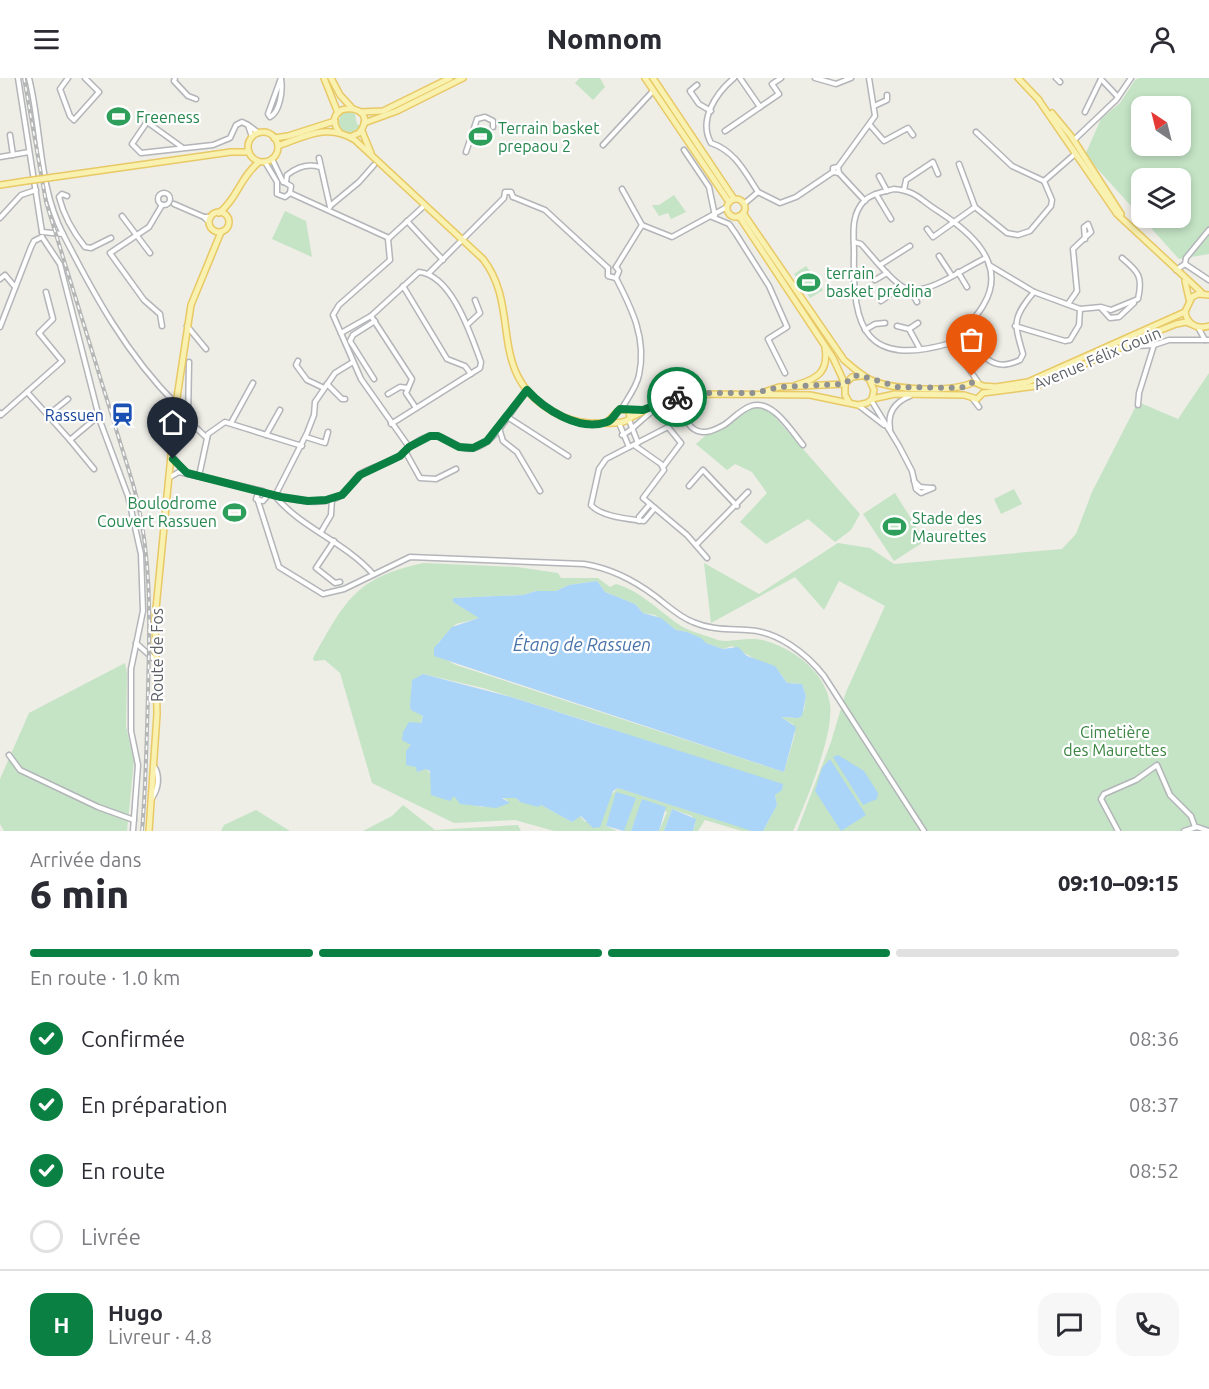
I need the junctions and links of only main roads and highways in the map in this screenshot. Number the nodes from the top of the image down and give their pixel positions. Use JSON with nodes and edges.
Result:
{"nodes":[{"id":1,"x":324,"y":78,"type":"edge"},
{"id":2,"x":331,"y":78,"type":"edge"},
{"id":3,"x":450,"y":78,"type":"edge"},
{"id":4,"x":463,"y":78,"type":"edge"},
{"id":5,"x":645,"y":78,"type":"edge"},
{"id":6,"x":653,"y":78,"type":"edge"},
{"id":7,"x":1018,"y":78,"type":"edge"},
{"id":8,"x":351,"y":108,"type":"junction"},
{"id":9,"x":360,"y":112,"type":"junction"},
{"id":10,"x":338,"y":113,"type":"junction"},
{"id":11,"x":335,"y":121,"type":"junction"},
{"id":12,"x":364,"y":123,"type":"junction"},
{"id":13,"x":362,"y":131,"type":"junction"},
{"id":14,"x":340,"y":134,"type":"junction"},
{"id":15,"x":350,"y":137,"type":"junction"},
{"id":16,"x":274,"y":138,"type":"junction"},
{"id":17,"x":248,"y":144,"type":"junction"},
{"id":18,"x":278,"y":146,"type":"junction"},
{"id":19,"x":231,"y":152,"type":"junction"},
{"id":20,"x":370,"y":153,"type":"junction"},
{"id":21,"x":250,"y":155,"type":"junction"},
{"id":22,"x":262,"y":162,"type":"junction"},
{"id":23,"x":248,"y":172,"type":"junction"},
{"id":24,"x":0,"y":185,"type":"edge"},
{"id":25,"x":230,"y":203,"type":"junction"},
{"id":26,"x":734,"y":204,"type":"junction"},
{"id":27,"x":219,"y":213,"type":"junction"},
{"id":28,"x":741,"y":214,"type":"junction"},
{"id":29,"x":227,"y":217,"type":"junction"},
{"id":30,"x":212,"y":230,"type":"junction"},
{"id":31,"x":221,"y":232,"type":"junction"},
{"id":32,"x":212,"y":252,"type":"junction"},
{"id":33,"x":1184,"y":279,"type":"junction"},
{"id":34,"x":1202,"y":294,"type":"junction"},
{"id":35,"x":1209,"y":295,"type":"edge"},
{"id":36,"x":1189,"y":299,"type":"junction"},
{"id":37,"x":1185,"y":312,"type":"junction"},
{"id":38,"x":1191,"y":324,"type":"junction"},
{"id":39,"x":1208,"y":326,"type":"edge"},
{"id":40,"x":824,"y":343,"type":"junction"},
{"id":41,"x":862,"y":376,"type":"junction"},
{"id":42,"x":870,"y":380,"type":"junction"},
{"id":43,"x":845,"y":384,"type":"junction"},
{"id":44,"x":789,"y":387,"type":"junction"},
{"id":45,"x":976,"y":391,"type":"junction"},
{"id":46,"x":755,"y":393,"type":"junction"},
{"id":47,"x":871,"y":399,"type":"junction"},
{"id":48,"x":849,"y":402,"type":"junction"},
{"id":49,"x":616,"y":414,"type":"junction"},
{"id":50,"x":629,"y":416,"type":"junction"},
{"id":51,"x":606,"y":422,"type":"junction"},
{"id":52,"x":619,"y":422,"type":"junction"},
{"id":53,"x":149,"y":831,"type":"edge"}],
"edges":[{"from":1,"to":10,"type":"main road"},
{"from":2,"to":8,"type":"main road"},
{"from":3,"to":9,"type":"main road"},
{"from":4,"to":12,"type":"main road"},
{"from":5,"to":26,"type":"main road"},
{"from":6,"to":26,"type":"main road"},
{"from":7,"to":33,"type":"main road"},
{"from":8,"to":9,"type":"main road"},
{"from":8,"to":10,"type":"main road"},
{"from":9,"to":12,"type":"main road"},
{"from":10,"to":11,"type":"main road"},
{"from":11,"to":14,"type":"main road"},
{"from":11,"to":16,"type":"main road"},
{"from":12,"to":13,"type":"main road"},
{"from":13,"to":15,"type":"main road"},
{"from":13,"to":20,"type":"main road"},
{"from":14,"to":15,"type":"main road"},
{"from":14,"to":18,"type":"main road"},
{"from":15,"to":20,"type":"main road"},
{"from":16,"to":17,"type":"main road"},
{"from":16,"to":18,"type":"main road"},
{"from":17,"to":19,"type":"main road"},
{"from":17,"to":21,"type":"main road"},
{"from":18,"to":22,"type":"main road"},
{"from":19,"to":21,"type":"main road"},
{"from":19,"to":24,"type":"main road","bridge":true},
{"from":20,"to":51,"type":"main road"},
{"from":21,"to":22,"type":"main road"},
{"from":21,"to":23,"type":"main road"},
{"from":22,"to":23,"type":"main road"},
{"from":23,"to":25,"type":"main road"},
{"from":25,"to":27,"type":"main road"},
{"from":25,"to":29,"type":"main road"},
{"from":26,"to":28,"type":"main road"},
{"from":26,"to":28,"type":"main road"},
{"from":27,"to":29,"type":"main road"},
{"from":27,"to":30,"type":"main road"},
{"from":28,"to":40,"type":"main road"},
{"from":28,"to":41,"type":"main road","name":"Avenue Félix Gouin"},
{"from":29,"to":31,"type":"main road"},
{"from":30,"to":31,"type":"main road"},
{"from":30,"to":32,"type":"main road"},
{"from":31,"to":32,"type":"main road","name":"Route de Fos"},
{"from":32,"to":53,"type":"main road","name":"Route de Fos"},
{"from":33,"to":34,"type":"main road"},
{"from":33,"to":36,"type":"main road"},
{"from":34,"to":35,"type":"main road"},
{"from":34,"to":36,"type":"main road"},
{"from":36,"to":37,"type":"main road"},
{"from":37,"to":38,"type":"main road"},
{"from":37,"to":45,"type":"main road","name":"Avenue Félix Gouin"},
{"from":38,"to":39,"type":"main road"},
{"from":38,"to":45,"type":"main road","name":"Avenue Félix Gouin"},
{"from":40,"to":43,"type":"main road"},
{"from":40,"to":44,"type":"main road"},
{"from":41,"to":42,"type":"main road","name":"Avenue Félix Gouin"},
{"from":41,"to":43,"type":"main road"},
{"from":42,"to":45,"type":"main road","name":"Avenue Félix Gouin"},
{"from":42,"to":47,"type":"main road"},
{"from":43,"to":44,"type":"main road"},
{"from":43,"to":48,"type":"main road"},
{"from":44,"to":46,"type":"main road"},
{"from":45,"to":47,"type":"main road","name":"Avenue Félix Gouin"},
{"from":46,"to":48,"type":"main road"},
{"from":46,"to":50,"type":"main road"},
{"from":47,"to":48,"type":"main road","name":"Avenue Félix Gouin"},
{"from":49,"to":50,"type":"main road"},
{"from":49,"to":51,"type":"main road"},
{"from":49,"to":52,"type":"main road"},
{"from":50,"to":52,"type":"main road"},
{"from":51,"to":52,"type":"main road"}]}
